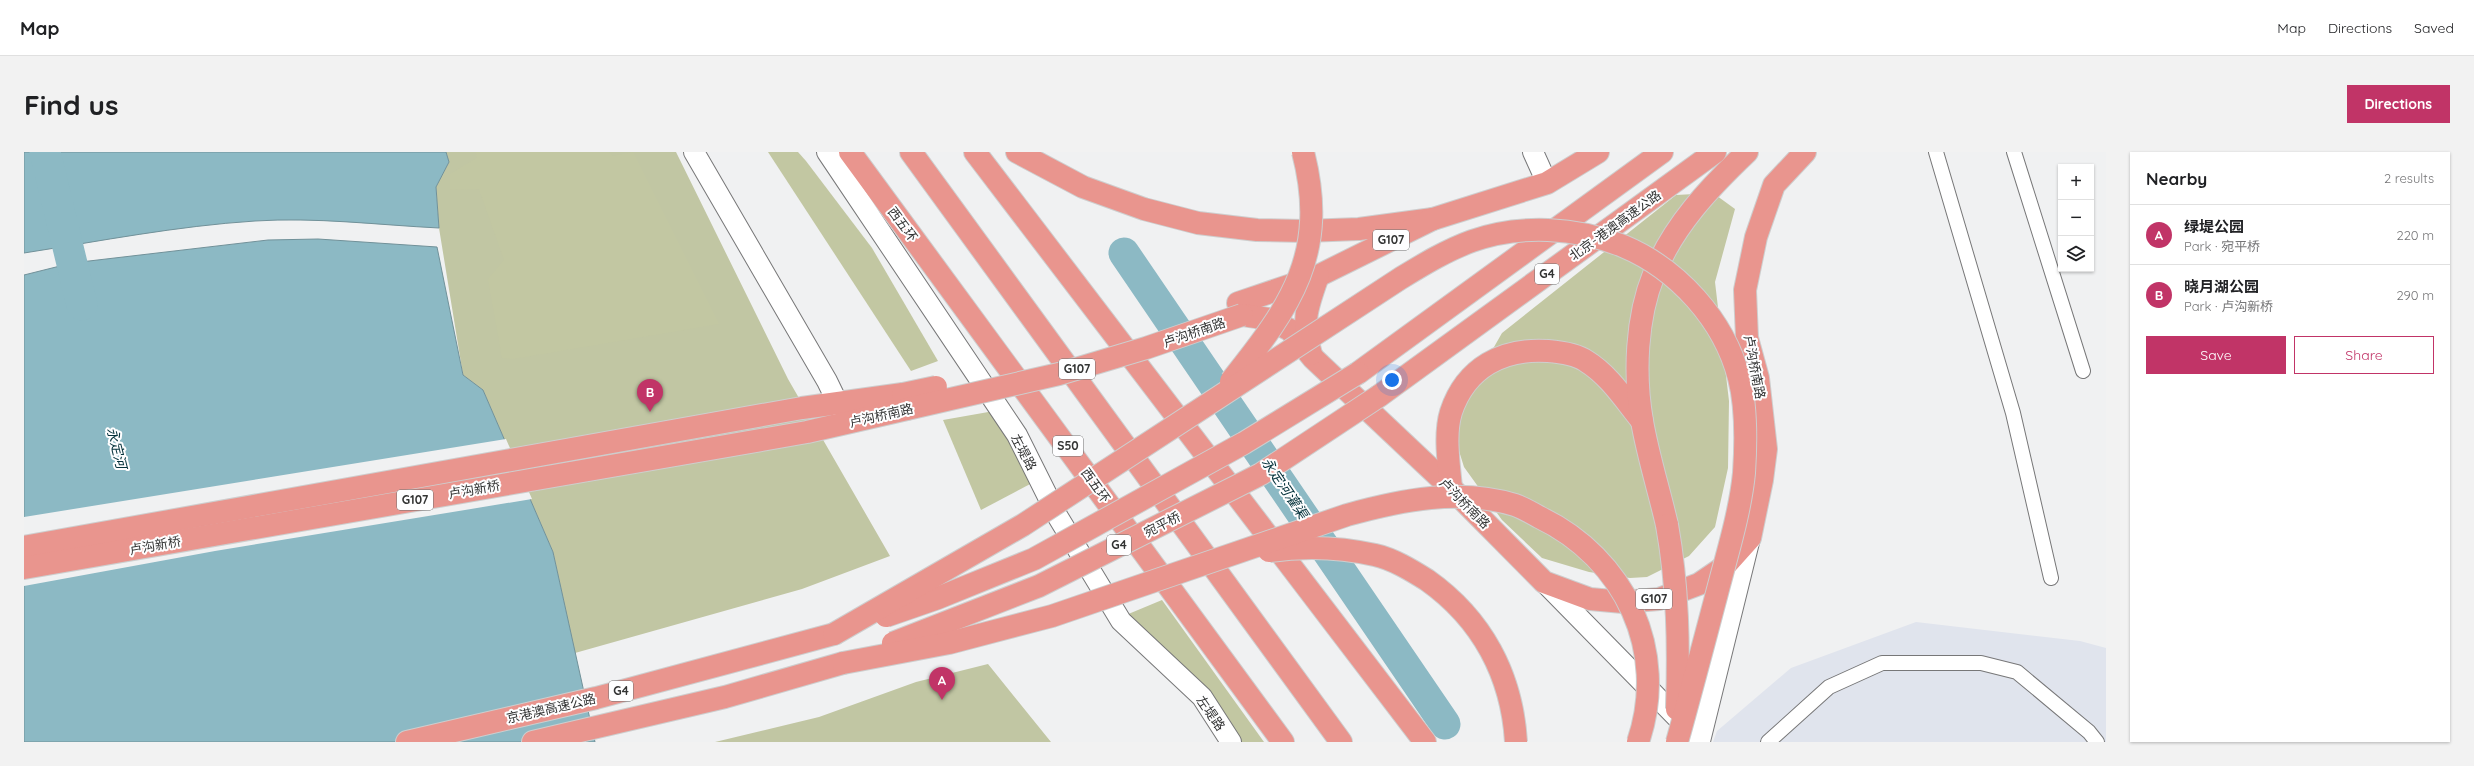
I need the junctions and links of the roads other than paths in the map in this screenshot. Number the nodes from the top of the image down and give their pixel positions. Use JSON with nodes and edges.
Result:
{"nodes":[{"id":1,"x":694,"y":152,"type":"edge"},
{"id":2,"x":827,"y":152,"type":"edge"},
{"id":3,"x":850,"y":152,"type":"edge"},
{"id":4,"x":911,"y":152,"type":"edge"},
{"id":5,"x":975,"y":152,"type":"edge"},
{"id":6,"x":1017,"y":152,"type":"edge"},
{"id":7,"x":1303,"y":152,"type":"edge"},
{"id":8,"x":1533,"y":152,"type":"edge"},
{"id":9,"x":1598,"y":152,"type":"edge"},
{"id":10,"x":1662,"y":152,"type":"edge"},
{"id":11,"x":1715,"y":152,"type":"edge"},
{"id":12,"x":1747,"y":152,"type":"edge"},
{"id":13,"x":1805,"y":152,"type":"edge"},
{"id":14,"x":1936,"y":152,"type":"edge"},
{"id":15,"x":2014,"y":152,"type":"edge"},
{"id":16,"x":1547,"y":183,"type":"junction"},
{"id":17,"x":1433,"y":219,"type":"junction"},
{"id":18,"x":1318,"y":276,"type":"junction"},
{"id":19,"x":1240,"y":309,"type":"junction"},
{"id":20,"x":1313,"y":358,"type":"junction"},
{"id":21,"x":2083,"y":371,"type":"dead end"},
{"id":22,"x":1379,"y":396,"type":"joint"},
{"id":23,"x":1218,"y":397,"type":"junction"},
{"id":24,"x":905,"y":401,"type":"junction"},
{"id":25,"x":838,"y":403,"type":"junction"},
{"id":26,"x":802,"y":408,"type":"joint"},
{"id":27,"x":1642,"y":421,"type":"junction"},
{"id":28,"x":847,"y":423,"type":"junction"},
{"id":29,"x":807,"y":432,"type":"joint"},
{"id":30,"x":1451,"y":488,"type":"junction"},
{"id":31,"x":1750,"y":538,"type":"junction"},
{"id":32,"x":24,"y":547,"type":"edge"},
{"id":33,"x":1226,"y":557,"type":"junction"},
{"id":34,"x":24,"y":568,"type":"edge"},
{"id":35,"x":2052,"y":578,"type":"dead end"},
{"id":36,"x":1544,"y":582,"type":"junction"},
{"id":37,"x":834,"y":634,"type":"junction"},
{"id":38,"x":843,"y":663,"type":"junction"},
{"id":39,"x":407,"y":742,"type":"edge"},
{"id":40,"x":533,"y":742,"type":"edge"},
{"id":41,"x":1231,"y":742,"type":"edge"},
{"id":42,"x":1282,"y":742,"type":"edge"},
{"id":43,"x":1341,"y":742,"type":"edge"},
{"id":44,"x":1426,"y":742,"type":"edge"},
{"id":45,"x":1516,"y":742,"type":"edge"},
{"id":46,"x":1638,"y":742,"type":"edge"},
{"id":47,"x":1677,"y":742,"type":"edge"},
{"id":48,"x":1700,"y":742,"type":"edge"},
{"id":49,"x":1768,"y":742,"type":"edge"},
{"id":50,"x":2097,"y":742,"type":"edge"}],
"edges":[{"from":1,"to":25,"type":"street"},
{"from":2,"to":41,"type":"street","name":"左堤路"},
{"from":3,"to":42,"type":"highway","name":"西五环","number":"S50"},
{"from":4,"to":43,"type":"highway"},
{"from":5,"to":44,"type":"highway"},
{"from":6,"to":17,"type":"highway"},
{"from":7,"to":23,"type":"highway","bridge":true},
{"from":8,"to":16,"type":"street"},
{"from":9,"to":16,"type":"highway","name":"卢沟桥南路","number":"G107"},
{"from":10,"to":37,"type":"highway","number":"G4","bridge":true},
{"from":11,"to":22,"type":"highway","name":"北京-港澳高速公路","number":"G4"},
{"from":12,"to":27,"type":"highway"},
{"from":13,"to":31,"type":"highway","name":"卢沟桥南路"},
{"from":14,"to":35,"type":"street"},
{"from":15,"to":21,"type":"street"},
{"from":16,"to":17,"type":"highway","name":"卢沟桥南路","number":"G107"},
{"from":17,"to":18,"type":"highway","name":"卢沟桥南路","number":"G107"},
{"from":18,"to":19,"type":"highway","name":"卢沟桥南路","number":"G107"},
{"from":18,"to":20,"type":"highway"},
{"from":19,"to":20,"type":"highway","name":"卢沟桥南路","number":"G107"},
{"from":19,"to":24,"type":"highway","name":"卢沟桥南路","number":"G107","bridge":true},
{"from":20,"to":30,"type":"highway","name":"卢沟桥南路","number":"G107"},
{"from":22,"to":38,"type":"highway","name":"宛平桥","number":"G4","bridge":true},
{"from":23,"to":37,"type":"highway","bridge":true},
{"from":23,"to":47,"type":"highway","bridge":true},
{"from":24,"to":25,"type":"highway","name":"卢沟桥南路","number":"G107"},
{"from":24,"to":28,"type":"highway","name":"卢沟桥南路","number":"G107"},
{"from":25,"to":26,"type":"highway","name":"卢沟桥南路","number":"G107"},
{"from":25,"to":28,"type":"street"},
{"from":26,"to":32,"type":"highway","name":"卢沟新桥","number":"G107"},
{"from":27,"to":30,"type":"highway"},
{"from":27,"to":47,"type":"highway","bridge":true},
{"from":28,"to":29,"type":"highway","name":"卢沟桥南路","number":"G107"},
{"from":29,"to":34,"type":"highway","name":"卢沟新桥","number":"G107"},
{"from":30,"to":36,"type":"highway","name":"卢沟桥南路","number":"G107"},
{"from":31,"to":36,"type":"highway","name":"卢沟桥南路","number":"G107"},
{"from":31,"to":48,"type":"street"},
{"from":33,"to":38,"type":"highway","bridge":true},
{"from":33,"to":45,"type":"highway","bridge":true},
{"from":33,"to":46,"type":"highway","bridge":true},
{"from":36,"to":48,"type":"street"},
{"from":37,"to":39,"type":"highway","name":"京港澳高速公路","number":"G4"},
{"from":38,"to":40,"type":"highway","number":"G4"},
{"from":49,"to":50,"type":"street"}]}
